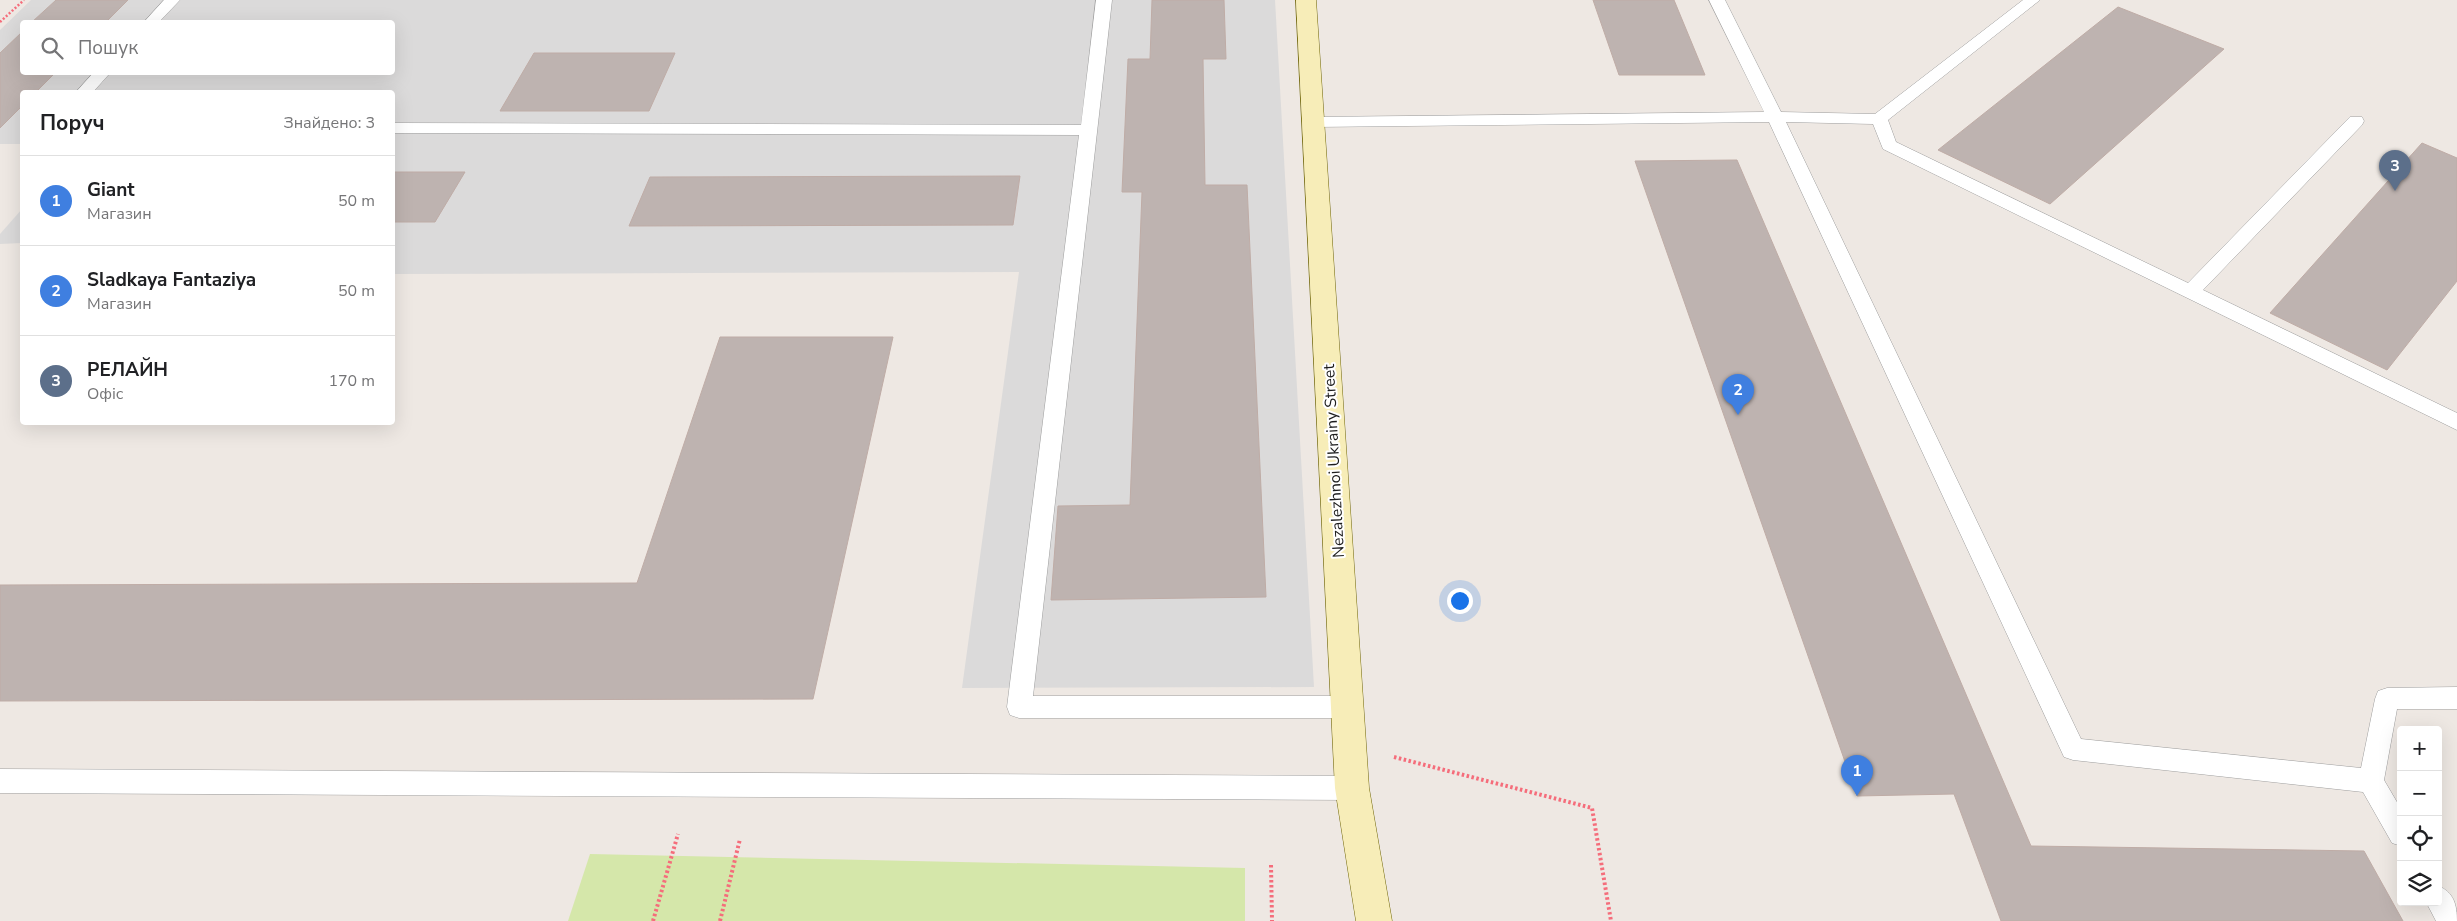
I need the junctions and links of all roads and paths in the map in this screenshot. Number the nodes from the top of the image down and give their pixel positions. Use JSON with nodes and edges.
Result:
{"nodes":[{"id":1,"x":24,"y":0,"type":"edge"},
{"id":2,"x":172,"y":0,"type":"edge"},
{"id":3,"x":1104,"y":0,"type":"edge"},
{"id":4,"x":1306,"y":0,"type":"edge"},
{"id":5,"x":1717,"y":0,"type":"edge"},
{"id":6,"x":2032,"y":0,"type":"edge"},
{"id":7,"x":153,"y":20,"type":"edge"},
{"id":8,"x":0,"y":22,"type":"edge"},
{"id":9,"x":100,"y":75,"type":"edge"},
{"id":10,"x":86,"y":90,"type":"edge"},
{"id":11,"x":1774,"y":117,"type":"junction"},
{"id":12,"x":1879,"y":118,"type":"junction"},
{"id":13,"x":2356,"y":121,"type":"dead end"},
{"id":14,"x":1313,"y":122,"type":"junction"},
{"id":15,"x":395,"y":128,"type":"edge"},
{"id":16,"x":1088,"y":130,"type":"junction"},
{"id":17,"x":2191,"y":292,"type":"junction"},
{"id":18,"x":2457,"y":422,"type":"edge"},
{"id":19,"x":2457,"y":698,"type":"edge"},
{"id":20,"x":1348,"y":707,"type":"junction"},
{"id":21,"x":0,"y":781,"type":"edge"},
{"id":22,"x":2371,"y":781,"type":"junction"},
{"id":23,"x":1352,"y":788,"type":"junction"},
{"id":24,"x":1592,"y":808,"type":"dead end"},
{"id":25,"x":2397,"y":827,"type":"edge"},
{"id":26,"x":678,"y":834,"type":"dead end"},
{"id":27,"x":740,"y":839,"type":"dead end"},
{"id":28,"x":1271,"y":865,"type":"dead end"},
{"id":29,"x":2442,"y":906,"type":"edge"},
{"id":30,"x":653,"y":921,"type":"edge"},
{"id":31,"x":720,"y":921,"type":"edge"},
{"id":32,"x":1272,"y":921,"type":"edge"},
{"id":33,"x":1374,"y":921,"type":"edge"},
{"id":34,"x":1611,"y":921,"type":"edge"},
{"id":35,"x":2451,"y":921,"type":"edge"}],
"edges":[{"from":1,"to":8,"type":"path"},
{"from":2,"to":7,"type":"lane"},
{"from":3,"to":16,"type":"lane"},
{"from":4,"to":14,"type":"street","name":"Nezalezhnoi Ukrainy Street"},
{"from":5,"to":11,"type":"lane"},
{"from":6,"to":12,"type":"lane"},
{"from":9,"to":10,"type":"lane"},
{"from":11,"to":12,"type":"lane"},
{"from":11,"to":14,"type":"lane"},
{"from":11,"to":22,"type":"lane"},
{"from":12,"to":17,"type":"lane"},
{"from":13,"to":17,"type":"lane"},
{"from":14,"to":20,"type":"street","name":"Nezalezhnoi Ukrainy Street"},
{"from":15,"to":16,"type":"lane"},
{"from":16,"to":20,"type":"lane"},
{"from":17,"to":18,"type":"lane"},
{"from":19,"to":22,"type":"lane"},
{"from":20,"to":23,"type":"street","name":"Nezalezhnoi Ukrainy Street"},
{"from":21,"to":23,"type":"lane"},
{"from":22,"to":25,"type":"lane"},
{"from":23,"to":33,"type":"street","name":"Nezalezhnoi Ukrainy Street"},
{"from":24,"to":34,"type":"path"},
{"from":26,"to":30,"type":"path"},
{"from":27,"to":31,"type":"path"},
{"from":28,"to":32,"type":"path"},
{"from":29,"to":35,"type":"lane"}]}
